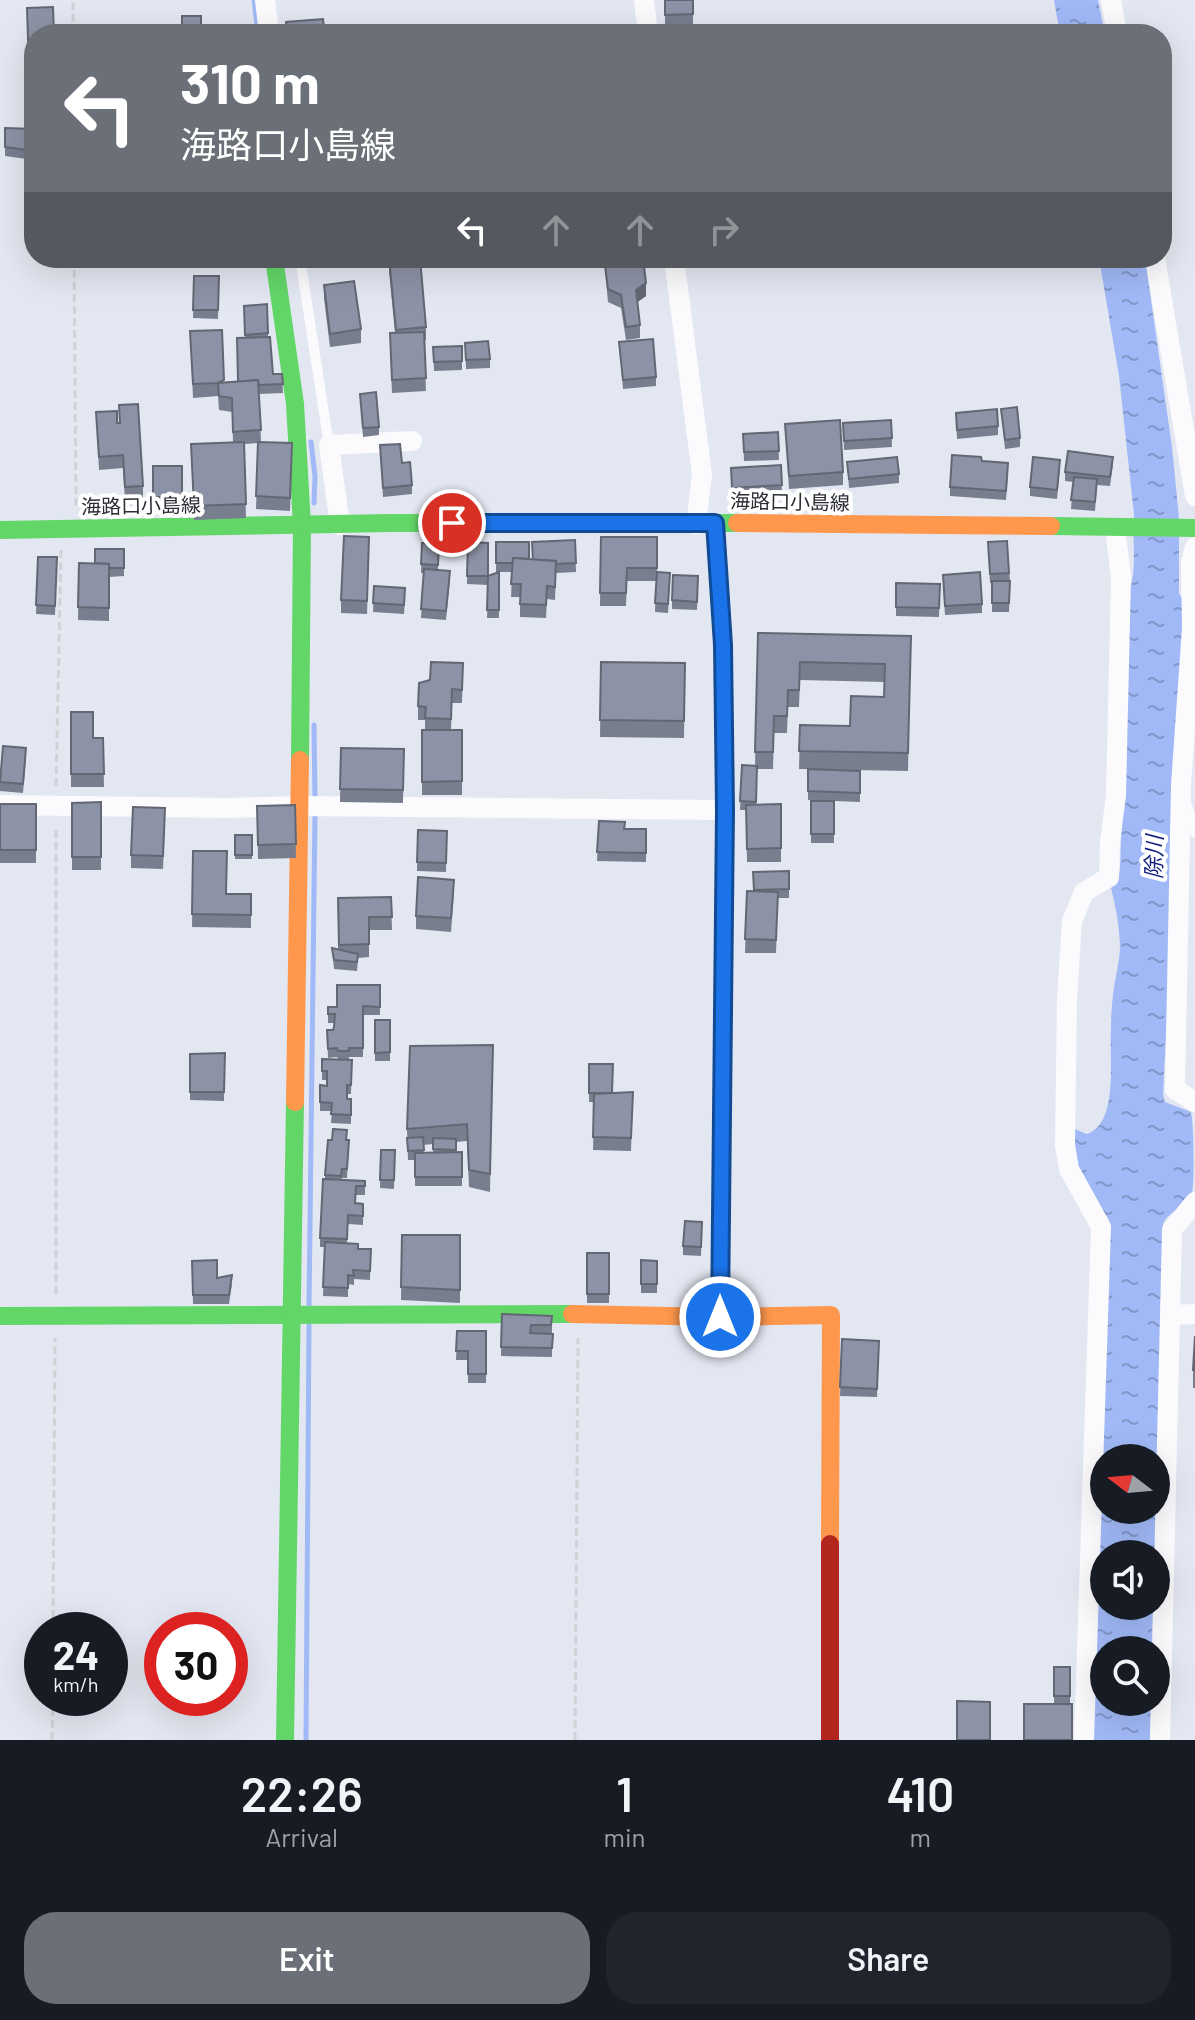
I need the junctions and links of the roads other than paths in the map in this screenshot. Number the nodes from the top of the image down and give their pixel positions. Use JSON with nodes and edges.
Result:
{"nodes":[{"id":1,"x":265,"y":0,"type":"edge"},
{"id":2,"x":644,"y":0,"type":"edge"},
{"id":3,"x":1111,"y":0,"type":"edge"},
{"id":4,"x":268,"y":24,"type":"edge"},
{"id":5,"x":647,"y":24,"type":"edge"},
{"id":6,"x":1115,"y":24,"type":"edge"},
{"id":7,"x":275,"y":268,"type":"edge"},
{"id":8,"x":302,"y":268,"type":"edge"},
{"id":9,"x":675,"y":268,"type":"edge"},
{"id":10,"x":1157,"y":268,"type":"edge"},
{"id":11,"x":412,"y":441,"type":"dead end"},
{"id":12,"x":329,"y":445,"type":"junction"},
{"id":13,"x":1195,"y":496,"type":"edge"},
{"id":14,"x":705,"y":524,"type":"junction"},
{"id":15,"x":302,"y":525,"type":"junction"},
{"id":16,"x":340,"y":525,"type":"junction"},
{"id":17,"x":1115,"y":528,"type":"junction"},
{"id":18,"x":0,"y":530,"type":"edge"},
{"id":19,"x":1193,"y":535,"type":"edge"},
{"id":20,"x":1181,"y":785,"type":"junction"},
{"id":21,"x":0,"y":805,"type":"edge"},
{"id":22,"x":299,"y":806,"type":"junction"},
{"id":23,"x":725,"y":810,"type":"junction"},
{"id":24,"x":1195,"y":833,"type":"edge"},
{"id":25,"x":1195,"y":1102,"type":"edge"},
{"id":26,"x":1195,"y":1202,"type":"edge"},
{"id":27,"x":1195,"y":1314,"type":"edge"},
{"id":28,"x":293,"y":1315,"type":"junction"},
{"id":29,"x":1171,"y":1315,"type":"junction"},
{"id":30,"x":0,"y":1316,"type":"edge"},
{"id":31,"x":720,"y":1317,"type":"junction"},
{"id":32,"x":285,"y":1740,"type":"edge"},
{"id":33,"x":830,"y":1740,"type":"edge"},
{"id":34,"x":1084,"y":1740,"type":"edge"},
{"id":35,"x":1160,"y":1740,"type":"edge"}],
"edges":[{"from":1,"to":4,"type":"street"},
{"from":2,"to":5,"type":"street"},
{"from":3,"to":6,"type":"street"},
{"from":7,"to":15,"type":"street"},
{"from":8,"to":12,"type":"lane"},
{"from":9,"to":14,"type":"street"},
{"from":10,"to":13,"type":"street"},
{"from":11,"to":12,"type":"street"},
{"from":12,"to":16,"type":"street"},
{"from":14,"to":16,"type":"street","name":"海路口小島線"},
{"from":14,"to":17,"type":"street","name":"海路口小島線"},
{"from":14,"to":23,"type":"street"},
{"from":15,"to":16,"type":"street","name":"海路口小島線"},
{"from":15,"to":18,"type":"street","name":"海路口小島線"},
{"from":15,"to":22,"type":"street"},
{"from":17,"to":19,"type":"street","name":"海路口小島線"},
{"from":17,"to":34,"type":"street"},
{"from":19,"to":20,"type":"street"},
{"from":20,"to":24,"type":"lane"},
{"from":20,"to":25,"type":"street"},
{"from":21,"to":22,"type":"street"},
{"from":22,"to":23,"type":"street"},
{"from":22,"to":28,"type":"street"},
{"from":23,"to":31,"type":"street"},
{"from":26,"to":29,"type":"street"},
{"from":27,"to":29,"type":"street"},
{"from":28,"to":30,"type":"street"},
{"from":28,"to":31,"type":"street"},
{"from":28,"to":32,"type":"street"},
{"from":29,"to":35,"type":"street"},
{"from":31,"to":33,"type":"street"}]}
